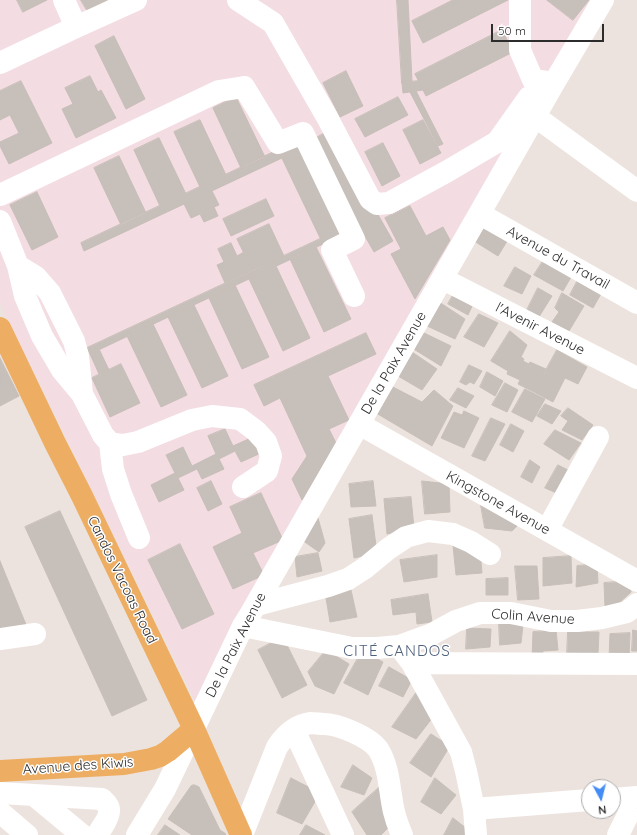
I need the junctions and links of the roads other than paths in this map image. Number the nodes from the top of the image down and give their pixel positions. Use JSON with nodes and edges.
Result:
{"nodes":[{"id":1,"x":64,"y":0,"type":"edge"},
{"id":2,"x":136,"y":0,"type":"edge"},
{"id":3,"x":238,"y":0,"type":"edge"},
{"id":4,"x":261,"y":0,"type":"edge"},
{"id":5,"x":520,"y":0,"type":"edge"},
{"id":6,"x":603,"y":0,"type":"edge"},
{"id":7,"x":273,"y":23,"type":"junction"},
{"id":8,"x":76,"y":27,"type":"junction"},
{"id":9,"x":0,"y":63,"type":"edge"},
{"id":10,"x":554,"y":84,"type":"junction"},
{"id":11,"x":536,"y":117,"type":"junction"},
{"id":12,"x":637,"y":191,"type":"edge"},
{"id":13,"x":0,"y":195,"type":"edge"},
{"id":14,"x":480,"y":214,"type":"junction"},
{"id":15,"x":0,"y":221,"type":"edge"},
{"id":16,"x":443,"y":279,"type":"junction"},
{"id":17,"x":354,"y":296,"type":"dead end"},
{"id":18,"x":637,"y":303,"type":"edge"},
{"id":19,"x":0,"y":328,"type":"edge"},
{"id":20,"x":637,"y":378,"type":"edge"},
{"id":21,"x":359,"y":424,"type":"junction"},
{"id":22,"x":598,"y":437,"type":"dead end"},
{"id":23,"x":110,"y":443,"type":"junction"},
{"id":24,"x":243,"y":487,"type":"dead end"},
{"id":25,"x":547,"y":530,"type":"junction"},
{"id":26,"x":139,"y":538,"type":"dead end"},
{"id":27,"x":490,"y":554,"type":"dead end"},
{"id":28,"x":637,"y":581,"type":"edge"},
{"id":29,"x":256,"y":604,"type":"junction"},
{"id":30,"x":637,"y":604,"type":"edge"},
{"id":31,"x":243,"y":626,"type":"junction"},
{"id":32,"x":35,"y":634,"type":"dead end"},
{"id":33,"x":0,"y":639,"type":"edge"},
{"id":34,"x":399,"y":646,"type":"junction"},
{"id":35,"x":412,"y":663,"type":"junction"},
{"id":36,"x":637,"y":664,"type":"edge"},
{"id":37,"x":194,"y":729,"type":"junction"},
{"id":38,"x":294,"y":730,"type":"junction"},
{"id":39,"x":0,"y":771,"type":"edge"},
{"id":40,"x":0,"y":793,"type":"edge"},
{"id":41,"x":35,"y":796,"type":"junction"},
{"id":42,"x":637,"y":797,"type":"edge"},
{"id":43,"x":621,"y":798,"type":"edge"},
{"id":44,"x":581,"y":801,"type":"edge"},
{"id":45,"x":474,"y":809,"type":"junction"},
{"id":46,"x":0,"y":812,"type":"edge"},
{"id":47,"x":27,"y":835,"type":"edge"},
{"id":48,"x":82,"y":835,"type":"edge"},
{"id":49,"x":98,"y":835,"type":"edge"},
{"id":50,"x":137,"y":835,"type":"edge"},
{"id":51,"x":241,"y":835,"type":"edge"},
{"id":52,"x":343,"y":835,"type":"edge"},
{"id":53,"x":402,"y":835,"type":"edge"},
{"id":54,"x":476,"y":835,"type":"edge"},
{"id":55,"x":618,"y":835,"type":"edge"}],
"edges":[{"from":1,"to":8,"type":"street"},
{"from":2,"to":8,"type":"street"},
{"from":3,"to":7,"type":"street"},
{"from":4,"to":7,"type":"street"},
{"from":5,"to":10,"type":"street"},
{"from":6,"to":10,"type":"street","name":"De la Paix Avenue"},
{"from":7,"to":10,"type":"street"},
{"from":8,"to":9,"type":"street"},
{"from":10,"to":11,"type":"street","name":"De la Paix Avenue"},
{"from":11,"to":12,"type":"street"},
{"from":11,"to":14,"type":"street","name":"De la Paix Avenue"},
{"from":13,"to":17,"type":"street"},
{"from":14,"to":16,"type":"street","name":"De la Paix Avenue"},
{"from":14,"to":18,"type":"street","name":"Avenue du Travail"},
{"from":15,"to":23,"type":"street"},
{"from":16,"to":20,"type":"street","name":"l'Avenir Avenue"},
{"from":16,"to":21,"type":"street","name":"De la Paix Avenue"},
{"from":19,"to":37,"type":"main road","name":"Candos Vacoas Road"},
{"from":21,"to":25,"type":"street","name":"Kingstone Avenue"},
{"from":21,"to":29,"type":"street","name":"De la Paix Avenue"},
{"from":22,"to":25,"type":"street"},
{"from":23,"to":24,"type":"street"},
{"from":23,"to":26,"type":"street"},
{"from":25,"to":28,"type":"street","name":"Kingstone Avenue"},
{"from":27,"to":29,"type":"street"},
{"from":29,"to":31,"type":"street","name":"De la Paix Avenue"},
{"from":30,"to":34,"type":"street","name":"Colin Avenue"},
{"from":31,"to":34,"type":"street","name":"Colin Avenue"},
{"from":31,"to":37,"type":"street","name":"De la Paix Avenue"},
{"from":32,"to":33,"type":"street"},
{"from":34,"to":35,"type":"street"},
{"from":35,"to":36,"type":"street"},
{"from":35,"to":45,"type":"street"},
{"from":37,"to":39,"type":"main road","name":"Avenue des Kiwis"},
{"from":37,"to":50,"type":"street","name":"De la Paix Avenue"},
{"from":37,"to":51,"type":"main road","name":"Candos Vacoas Road"},
{"from":38,"to":51,"type":"street"},
{"from":38,"to":52,"type":"street"},
{"from":38,"to":53,"type":"street"},
{"from":40,"to":41,"type":"street"},
{"from":41,"to":48,"type":"street"},
{"from":41,"to":49,"type":"street"},
{"from":42,"to":43,"type":"street"},
{"from":42,"to":55,"type":"street"},
{"from":44,"to":45,"type":"street"},
{"from":45,"to":54,"type":"street"},
{"from":46,"to":47,"type":"street"}]}
